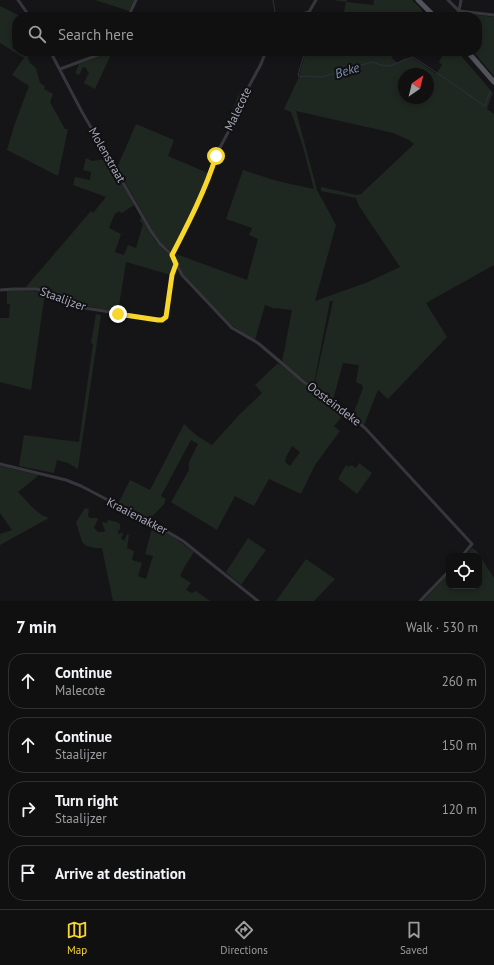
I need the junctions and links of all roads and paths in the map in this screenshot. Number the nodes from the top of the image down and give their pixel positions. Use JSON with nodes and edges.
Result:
{"nodes":[{"id":1,"x":18,"y":0,"type":"edge"},
{"id":2,"x":136,"y":0,"type":"edge"},
{"id":3,"x":316,"y":0,"type":"edge"},
{"id":4,"x":418,"y":0,"type":"edge"},
{"id":5,"x":448,"y":0,"type":"edge"},
{"id":6,"x":461,"y":0,"type":"edge"},
{"id":7,"x":459,"y":11,"type":"junction"},
{"id":8,"x":26,"y":12,"type":"edge"},
{"id":9,"x":130,"y":12,"type":"edge"},
{"id":10,"x":308,"y":12,"type":"edge"},
{"id":11,"x":430,"y":12,"type":"edge"},
{"id":12,"x":468,"y":12,"type":"edge"},
{"id":13,"x":482,"y":14,"type":"edge"},
{"id":14,"x":494,"y":15,"type":"edge"},
{"id":15,"x":53,"y":56,"type":"edge"},
{"id":16,"x":95,"y":56,"type":"edge"},
{"id":17,"x":264,"y":56,"type":"edge"},
{"id":18,"x":471,"y":56,"type":"edge"},
{"id":19,"x":60,"y":69,"type":"junction"},
{"id":20,"x":494,"y":82,"type":"edge"},
{"id":21,"x":171,"y":254,"type":"junction"},
{"id":22,"x":176,"y":264,"type":"junction"},
{"id":23,"x":0,"y":290,"type":"edge"},
{"id":24,"x":0,"y":464,"type":"edge"},
{"id":25,"x":464,"y":553,"type":"edge"},
{"id":26,"x":446,"y":574,"type":"edge"},
{"id":27,"x":258,"y":601,"type":"edge"},
{"id":28,"x":420,"y":601,"type":"edge"}],
"edges":[{"from":1,"to":8,"type":"street"},
{"from":2,"to":9,"type":"street"},
{"from":3,"to":10,"type":"street"},
{"from":4,"to":11,"type":"main road"},
{"from":5,"to":7,"type":"street"},
{"from":6,"to":7,"type":"street"},
{"from":7,"to":12,"type":"street"},
{"from":13,"to":14,"type":"street"},
{"from":15,"to":19,"type":"street","name":"Molenstraat"},
{"from":16,"to":19,"type":"street"},
{"from":17,"to":21,"type":"street","name":"Malecote"},
{"from":18,"to":20,"type":"main road"},
{"from":19,"to":21,"type":"street","name":"Molenstraat"},
{"from":21,"to":22,"type":"street","name":"Molenstraat"},
{"from":22,"to":23,"type":"street","name":"Staalijzer"},
{"from":22,"to":25,"type":"street","name":"Oosteindeke"},
{"from":24,"to":27,"type":"street","name":"Kraaienakker"},
{"from":26,"to":28,"type":"street"}]}
